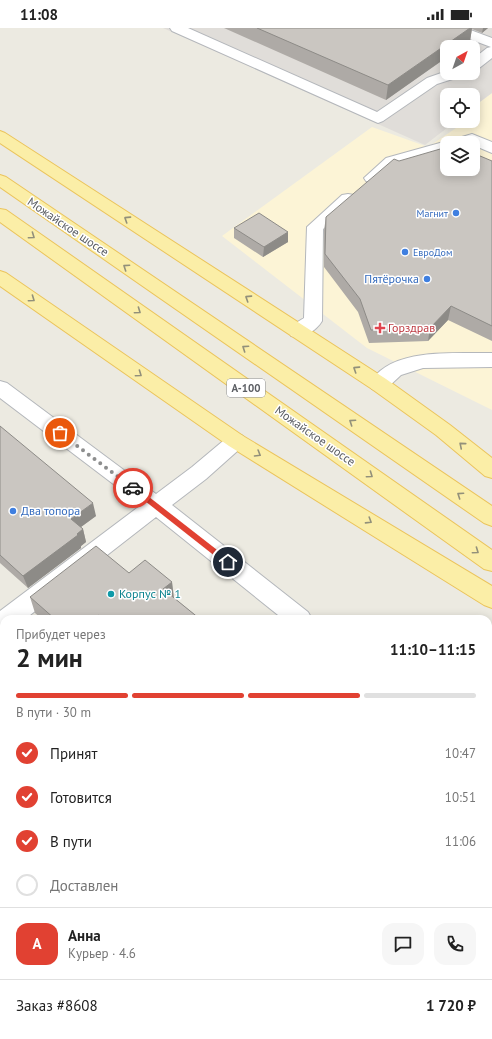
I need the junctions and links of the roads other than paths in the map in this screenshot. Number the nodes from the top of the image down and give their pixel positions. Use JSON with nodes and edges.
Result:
{"nodes":[{"id":1,"x":178,"y":28,"type":"edge"},
{"id":2,"x":453,"y":28,"type":"edge"},
{"id":3,"x":492,"y":43,"type":"edge"},
{"id":4,"x":492,"y":51,"type":"edge"},
{"id":5,"x":480,"y":60,"type":"edge"},
{"id":6,"x":440,"y":78,"type":"edge"},
{"id":7,"x":0,"y":136,"type":"edge"},
{"id":8,"x":480,"y":143,"type":"edge"},
{"id":9,"x":440,"y":148,"type":"edge"},
{"id":10,"x":492,"y":148,"type":"edge"},
{"id":11,"x":0,"y":180,"type":"edge"},
{"id":12,"x":0,"y":214,"type":"edge"},
{"id":13,"x":0,"y":277,"type":"edge"},
{"id":14,"x":298,"y":331,"type":"junction"},
{"id":15,"x":492,"y":360,"type":"edge"},
{"id":16,"x":379,"y":384,"type":"junction"},
{"id":17,"x":0,"y":388,"type":"edge"},
{"id":18,"x":236,"y":441,"type":"junction"},
{"id":19,"x":492,"y":470,"type":"edge"},
{"id":20,"x":156,"y":505,"type":"junction"},
{"id":21,"x":492,"y":517,"type":"edge"},
{"id":22,"x":492,"y":562,"type":"edge"},
{"id":23,"x":492,"y":598,"type":"edge"},
{"id":24,"x":12,"y":615,"type":"edge"},
{"id":25,"x":295,"y":615,"type":"edge"}],
"edges":[{"from":1,"to":6,"type":"street"},
{"from":2,"to":3,"type":"street"},
{"from":4,"to":5,"type":"street"},
{"from":14,"to":7,"type":"main road","one_way":true},
{"from":8,"to":10,"type":"street"},
{"from":9,"to":14,"type":"street"},
{"from":21,"to":11,"type":"main road","name":"Можайское шоссе","number":"А-100","one_way":true},
{"from":12,"to":22,"type":"main road","name":"Можайское шоссе","number":"А-100","one_way":true},
{"from":13,"to":18,"type":"main road","one_way":true},
{"from":16,"to":14,"type":"main road","one_way":true},
{"from":15,"to":16,"type":"street"},
{"from":19,"to":16,"type":"main road","one_way":true},
{"from":17,"to":20,"type":"street"},
{"from":18,"to":20,"type":"street"},
{"from":18,"to":23,"type":"main road","one_way":true},
{"from":20,"to":24,"type":"street"},
{"from":20,"to":25,"type":"street"}]}
